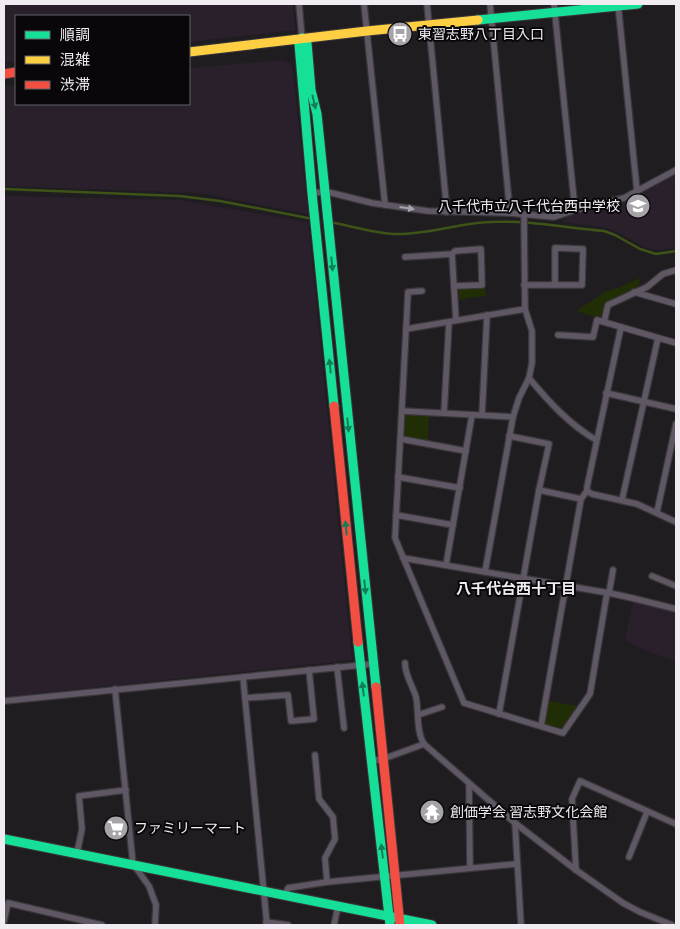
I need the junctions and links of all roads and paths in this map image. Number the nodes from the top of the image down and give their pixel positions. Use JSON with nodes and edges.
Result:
{"nodes":[{"id":1,"x":299,"y":4,"type":"edge"},
{"id":2,"x":364,"y":4,"type":"edge"},
{"id":3,"x":427,"y":4,"type":"edge"},
{"id":4,"x":490,"y":4,"type":"edge"},
{"id":5,"x":638,"y":4,"type":"edge"},
{"id":6,"x":618,"y":5,"type":"edge"},
{"id":7,"x":554,"y":8,"type":"edge"},
{"id":8,"x":491,"y":18,"type":"junction"},
{"id":9,"x":429,"y":24,"type":"junction"},
{"id":10,"x":367,"y":30,"type":"junction"},
{"id":11,"x":302,"y":38,"type":"junction"},
{"id":12,"x":190,"y":52,"type":"edge"},
{"id":13,"x":676,"y":170,"type":"edge"},
{"id":14,"x":637,"y":191,"type":"junction"},
{"id":15,"x":325,"y":192,"type":"junction"},
{"id":16,"x":312,"y":193,"type":"junction"},
{"id":17,"x":385,"y":205,"type":"junction"},
{"id":18,"x":575,"y":210,"type":"junction"},
{"id":19,"x":447,"y":212,"type":"junction"},
{"id":20,"x":510,"y":213,"type":"junction"},
{"id":21,"x":524,"y":216,"type":"junction"},
{"id":22,"x":452,"y":254,"type":"junction"},
{"id":23,"x":405,"y":257,"type":"dead end"},
{"id":24,"x":676,"y":270,"type":"edge"},
{"id":25,"x":554,"y":285,"type":"junction"},
{"id":26,"x":454,"y":286,"type":"junction"},
{"id":27,"x":524,"y":286,"type":"junction"},
{"id":28,"x":422,"y":292,"type":"dead end"},
{"id":29,"x":634,"y":292,"type":"junction"},
{"id":30,"x":676,"y":304,"type":"edge"},
{"id":31,"x":525,"y":309,"type":"junction"},
{"id":32,"x":487,"y":315,"type":"junction"},
{"id":33,"x":456,"y":320,"type":"junction"},
{"id":34,"x":449,"y":322,"type":"junction"},
{"id":35,"x":604,"y":322,"type":"junction"},
{"id":36,"x":621,"y":327,"type":"junction"},
{"id":37,"x":406,"y":329,"type":"junction"},
{"id":38,"x":558,"y":335,"type":"dead end"},
{"id":39,"x":658,"y":338,"type":"junction"},
{"id":40,"x":676,"y":343,"type":"edge"},
{"id":41,"x":529,"y":378,"type":"junction"},
{"id":42,"x":606,"y":393,"type":"junction"},
{"id":43,"x":644,"y":402,"type":"junction"},
{"id":44,"x":676,"y":409,"type":"edge"},
{"id":45,"x":402,"y":410,"type":"junction"},
{"id":46,"x":444,"y":413,"type":"junction"},
{"id":47,"x":472,"y":414,"type":"junction"},
{"id":48,"x":482,"y":415,"type":"junction"},
{"id":49,"x":513,"y":417,"type":"junction"},
{"id":50,"x":676,"y":424,"type":"edge"},
{"id":51,"x":509,"y":436,"type":"junction"},
{"id":52,"x":401,"y":440,"type":"junction"},
{"id":53,"x":596,"y":440,"type":"junction"},
{"id":54,"x":466,"y":451,"type":"junction"},
{"id":55,"x":398,"y":477,"type":"junction"},
{"id":56,"x":460,"y":488,"type":"junction"},
{"id":57,"x":539,"y":490,"type":"junction"},
{"id":58,"x":587,"y":491,"type":"junction"},
{"id":59,"x":581,"y":499,"type":"junction"},
{"id":60,"x":622,"y":500,"type":"junction"},
{"id":61,"x":657,"y":512,"type":"junction"},
{"id":62,"x":396,"y":515,"type":"junction"},
{"id":63,"x":676,"y":522,"type":"edge"},
{"id":64,"x":453,"y":525,"type":"junction"},
{"id":65,"x":403,"y":558,"type":"junction"},
{"id":66,"x":446,"y":565,"type":"junction"},
{"id":67,"x":613,"y":570,"type":"dead end"},
{"id":68,"x":485,"y":572,"type":"junction"},
{"id":69,"x":652,"y":576,"type":"dead end"},
{"id":70,"x":523,"y":578,"type":"junction"},
{"id":71,"x":566,"y":586,"type":"junction"},
{"id":72,"x":676,"y":586,"type":"edge"},
{"id":73,"x":608,"y":593,"type":"junction"},
{"id":74,"x":676,"y":609,"type":"edge"},
{"id":75,"x":405,"y":663,"type":"dead end"},
{"id":76,"x":372,"y":664,"type":"junction"},
{"id":77,"x":360,"y":665,"type":"junction"},
{"id":78,"x":337,"y":668,"type":"junction"},
{"id":79,"x":309,"y":670,"type":"junction"},
{"id":80,"x":242,"y":677,"type":"junction"},
{"id":81,"x":116,"y":690,"type":"junction"},
{"id":82,"x":245,"y":698,"type":"junction"},
{"id":83,"x":4,"y":701,"type":"edge"},
{"id":84,"x":442,"y":707,"type":"dead end"},
{"id":85,"x":500,"y":714,"type":"junction"},
{"id":86,"x":418,"y":715,"type":"junction"},
{"id":87,"x":541,"y":726,"type":"junction"},
{"id":88,"x":344,"y":728,"type":"dead end"},
{"id":89,"x":424,"y":744,"type":"junction"},
{"id":90,"x":314,"y":755,"type":"dead end"},
{"id":91,"x":383,"y":760,"type":"junction"},
{"id":92,"x":372,"y":761,"type":"junction"},
{"id":93,"x":469,"y":784,"type":"junction"},
{"id":94,"x":126,"y":790,"type":"junction"},
{"id":95,"x":647,"y":812,"type":"junction"},
{"id":96,"x":515,"y":823,"type":"junction"},
{"id":97,"x":676,"y":824,"type":"edge"},
{"id":98,"x":4,"y":839,"type":"edge"},
{"id":99,"x":77,"y":854,"type":"junction"},
{"id":100,"x":629,"y":857,"type":"dead end"},
{"id":101,"x":133,"y":864,"type":"junction"},
{"id":102,"x":516,"y":864,"type":"junction"},
{"id":103,"x":470,"y":867,"type":"junction"},
{"id":104,"x":576,"y":870,"type":"junction"},
{"id":105,"x":395,"y":875,"type":"junction"},
{"id":106,"x":385,"y":876,"type":"junction"},
{"id":107,"x":327,"y":882,"type":"junction"},
{"id":108,"x":264,"y":891,"type":"junction"},
{"id":109,"x":285,"y":895,"type":"junction"},
{"id":110,"x":338,"y":906,"type":"junction"},
{"id":111,"x":4,"y":921,"type":"edge"},
{"id":112,"x":390,"y":921,"type":"edge"},
{"id":113,"x":400,"y":922,"type":"edge"},
{"id":114,"x":84,"y":923,"type":"edge"},
{"id":115,"x":266,"y":924,"type":"edge"},
{"id":116,"x":102,"y":925,"type":"edge"},
{"id":117,"x":155,"y":925,"type":"edge"},
{"id":118,"x":288,"y":925,"type":"edge"},
{"id":119,"x":334,"y":925,"type":"edge"},
{"id":120,"x":432,"y":925,"type":"edge"},
{"id":121,"x":521,"y":925,"type":"edge"},
{"id":122,"x":672,"y":925,"type":"edge"}],
"edges":[{"from":1,"to":11,"type":"street"},
{"from":2,"to":10,"type":"street"},
{"from":3,"to":9,"type":"street"},
{"from":4,"to":8,"type":"street"},
{"from":5,"to":6,"type":"street"},
{"from":6,"to":7,"type":"street"},
{"from":6,"to":14,"type":"street"},
{"from":7,"to":8,"type":"street"},
{"from":7,"to":18,"type":"street"},
{"from":8,"to":9,"type":"street"},
{"from":8,"to":20,"type":"street"},
{"from":9,"to":10,"type":"street"},
{"from":9,"to":19,"type":"street"},
{"from":10,"to":11,"type":"street"},
{"from":10,"to":17,"type":"street"},
{"from":11,"to":12,"type":"street"},
{"from":11,"to":15,"type":"street","one_way":true},
{"from":11,"to":16,"type":"street"},
{"from":13,"to":14,"type":"street"},
{"from":14,"to":18,"type":"street"},
{"from":15,"to":16,"type":"street"},
{"from":15,"to":17,"type":"street"},
{"from":15,"to":76,"type":"street","one_way":true},
{"from":77,"to":16,"type":"street","one_way":true},
{"from":17,"to":19,"type":"street","one_way":true},
{"from":18,"to":21,"type":"street"},
{"from":19,"to":20,"type":"street"},
{"from":20,"to":21,"type":"street"},
{"from":21,"to":27,"type":"street"},
{"from":22,"to":23,"type":"street"},
{"from":22,"to":26,"type":"street"},
{"from":22,"to":26,"type":"street"},
{"from":24,"to":29,"type":"street"},
{"from":25,"to":25,"type":"street"},
{"from":25,"to":27,"type":"street"},
{"from":26,"to":33,"type":"street"},
{"from":27,"to":31,"type":"street"},
{"from":28,"to":37,"type":"street"},
{"from":29,"to":30,"type":"street"},
{"from":29,"to":35,"type":"street"},
{"from":31,"to":32,"type":"street"},
{"from":31,"to":41,"type":"street"},
{"from":32,"to":33,"type":"street"},
{"from":32,"to":48,"type":"street"},
{"from":33,"to":34,"type":"street"},
{"from":34,"to":37,"type":"street"},
{"from":34,"to":46,"type":"street"},
{"from":35,"to":36,"type":"street"},
{"from":35,"to":38,"type":"street"},
{"from":36,"to":39,"type":"street"},
{"from":36,"to":42,"type":"street"},
{"from":37,"to":45,"type":"street"},
{"from":39,"to":40,"type":"street"},
{"from":39,"to":43,"type":"street"},
{"from":41,"to":49,"type":"street"},
{"from":41,"to":53,"type":"street"},
{"from":42,"to":43,"type":"street"},
{"from":42,"to":53,"type":"street"},
{"from":43,"to":44,"type":"street"},
{"from":43,"to":60,"type":"street"},
{"from":45,"to":46,"type":"street"},
{"from":45,"to":52,"type":"street"},
{"from":46,"to":47,"type":"street"},
{"from":47,"to":48,"type":"street"},
{"from":47,"to":54,"type":"street"},
{"from":48,"to":49,"type":"street"},
{"from":49,"to":51,"type":"street"},
{"from":50,"to":61,"type":"street"},
{"from":51,"to":57,"type":"street"},
{"from":51,"to":68,"type":"street"},
{"from":52,"to":54,"type":"street"},
{"from":52,"to":55,"type":"street"},
{"from":53,"to":58,"type":"street"},
{"from":54,"to":56,"type":"street"},
{"from":55,"to":56,"type":"street"},
{"from":55,"to":62,"type":"street"},
{"from":56,"to":64,"type":"street"},
{"from":57,"to":59,"type":"street"},
{"from":57,"to":70,"type":"street"},
{"from":58,"to":59,"type":"street"},
{"from":58,"to":60,"type":"street"},
{"from":59,"to":71,"type":"street"},
{"from":60,"to":61,"type":"street"},
{"from":61,"to":63,"type":"street"},
{"from":62,"to":64,"type":"street"},
{"from":62,"to":65,"type":"street"},
{"from":64,"to":66,"type":"street"},
{"from":65,"to":66,"type":"street"},
{"from":65,"to":85,"type":"street"},
{"from":66,"to":68,"type":"street"},
{"from":67,"to":73,"type":"street"},
{"from":68,"to":70,"type":"street"},
{"from":69,"to":72,"type":"street"},
{"from":70,"to":71,"type":"street"},
{"from":70,"to":85,"type":"street"},
{"from":71,"to":73,"type":"street"},
{"from":71,"to":87,"type":"street"},
{"from":73,"to":74,"type":"street"},
{"from":73,"to":87,"type":"street"},
{"from":75,"to":86,"type":"street"},
{"from":76,"to":77,"type":"street"},
{"from":76,"to":91,"type":"street"},
{"from":77,"to":78,"type":"street"},
{"from":92,"to":77,"type":"street","one_way":true},
{"from":78,"to":79,"type":"street"},
{"from":78,"to":88,"type":"street"},
{"from":79,"to":80,"type":"street"},
{"from":79,"to":82,"type":"street"},
{"from":80,"to":81,"type":"street"},
{"from":80,"to":82,"type":"street"},
{"from":81,"to":83,"type":"street"},
{"from":81,"to":94,"type":"street"},
{"from":82,"to":108,"type":"street"},
{"from":84,"to":86,"type":"street"},
{"from":85,"to":87,"type":"street"},
{"from":86,"to":89,"type":"street"},
{"from":89,"to":91,"type":"street"},
{"from":89,"to":93,"type":"street"},
{"from":90,"to":107,"type":"street"},
{"from":91,"to":92,"type":"street"},
{"from":91,"to":105,"type":"street"},
{"from":106,"to":92,"type":"street","one_way":true},
{"from":93,"to":96,"type":"street"},
{"from":93,"to":103,"type":"street"},
{"from":94,"to":99,"type":"street"},
{"from":94,"to":101,"type":"street"},
{"from":95,"to":97,"type":"street"},
{"from":95,"to":100,"type":"street"},
{"from":95,"to":104,"type":"street"},
{"from":96,"to":102,"type":"street"},
{"from":96,"to":104,"type":"street"},
{"from":98,"to":99,"type":"street"},
{"from":99,"to":101,"type":"street"},
{"from":101,"to":108,"type":"street"},
{"from":101,"to":117,"type":"street"},
{"from":102,"to":103,"type":"street"},
{"from":102,"to":121,"type":"street"},
{"from":103,"to":105,"type":"street"},
{"from":104,"to":122,"type":"street"},
{"from":105,"to":106,"type":"street"},
{"from":105,"to":113,"type":"street"},
{"from":106,"to":107,"type":"street"},
{"from":106,"to":112,"type":"street"},
{"from":107,"to":109,"type":"street"},
{"from":108,"to":109,"type":"street"},
{"from":108,"to":115,"type":"street"},
{"from":109,"to":110,"type":"street"},
{"from":110,"to":112,"type":"street"},
{"from":110,"to":119,"type":"street"},
{"from":111,"to":114,"type":"street"},
{"from":112,"to":113,"type":"street"},
{"from":113,"to":120,"type":"street"},
{"from":114,"to":116,"type":"street"},
{"from":115,"to":118,"type":"street"}]}
